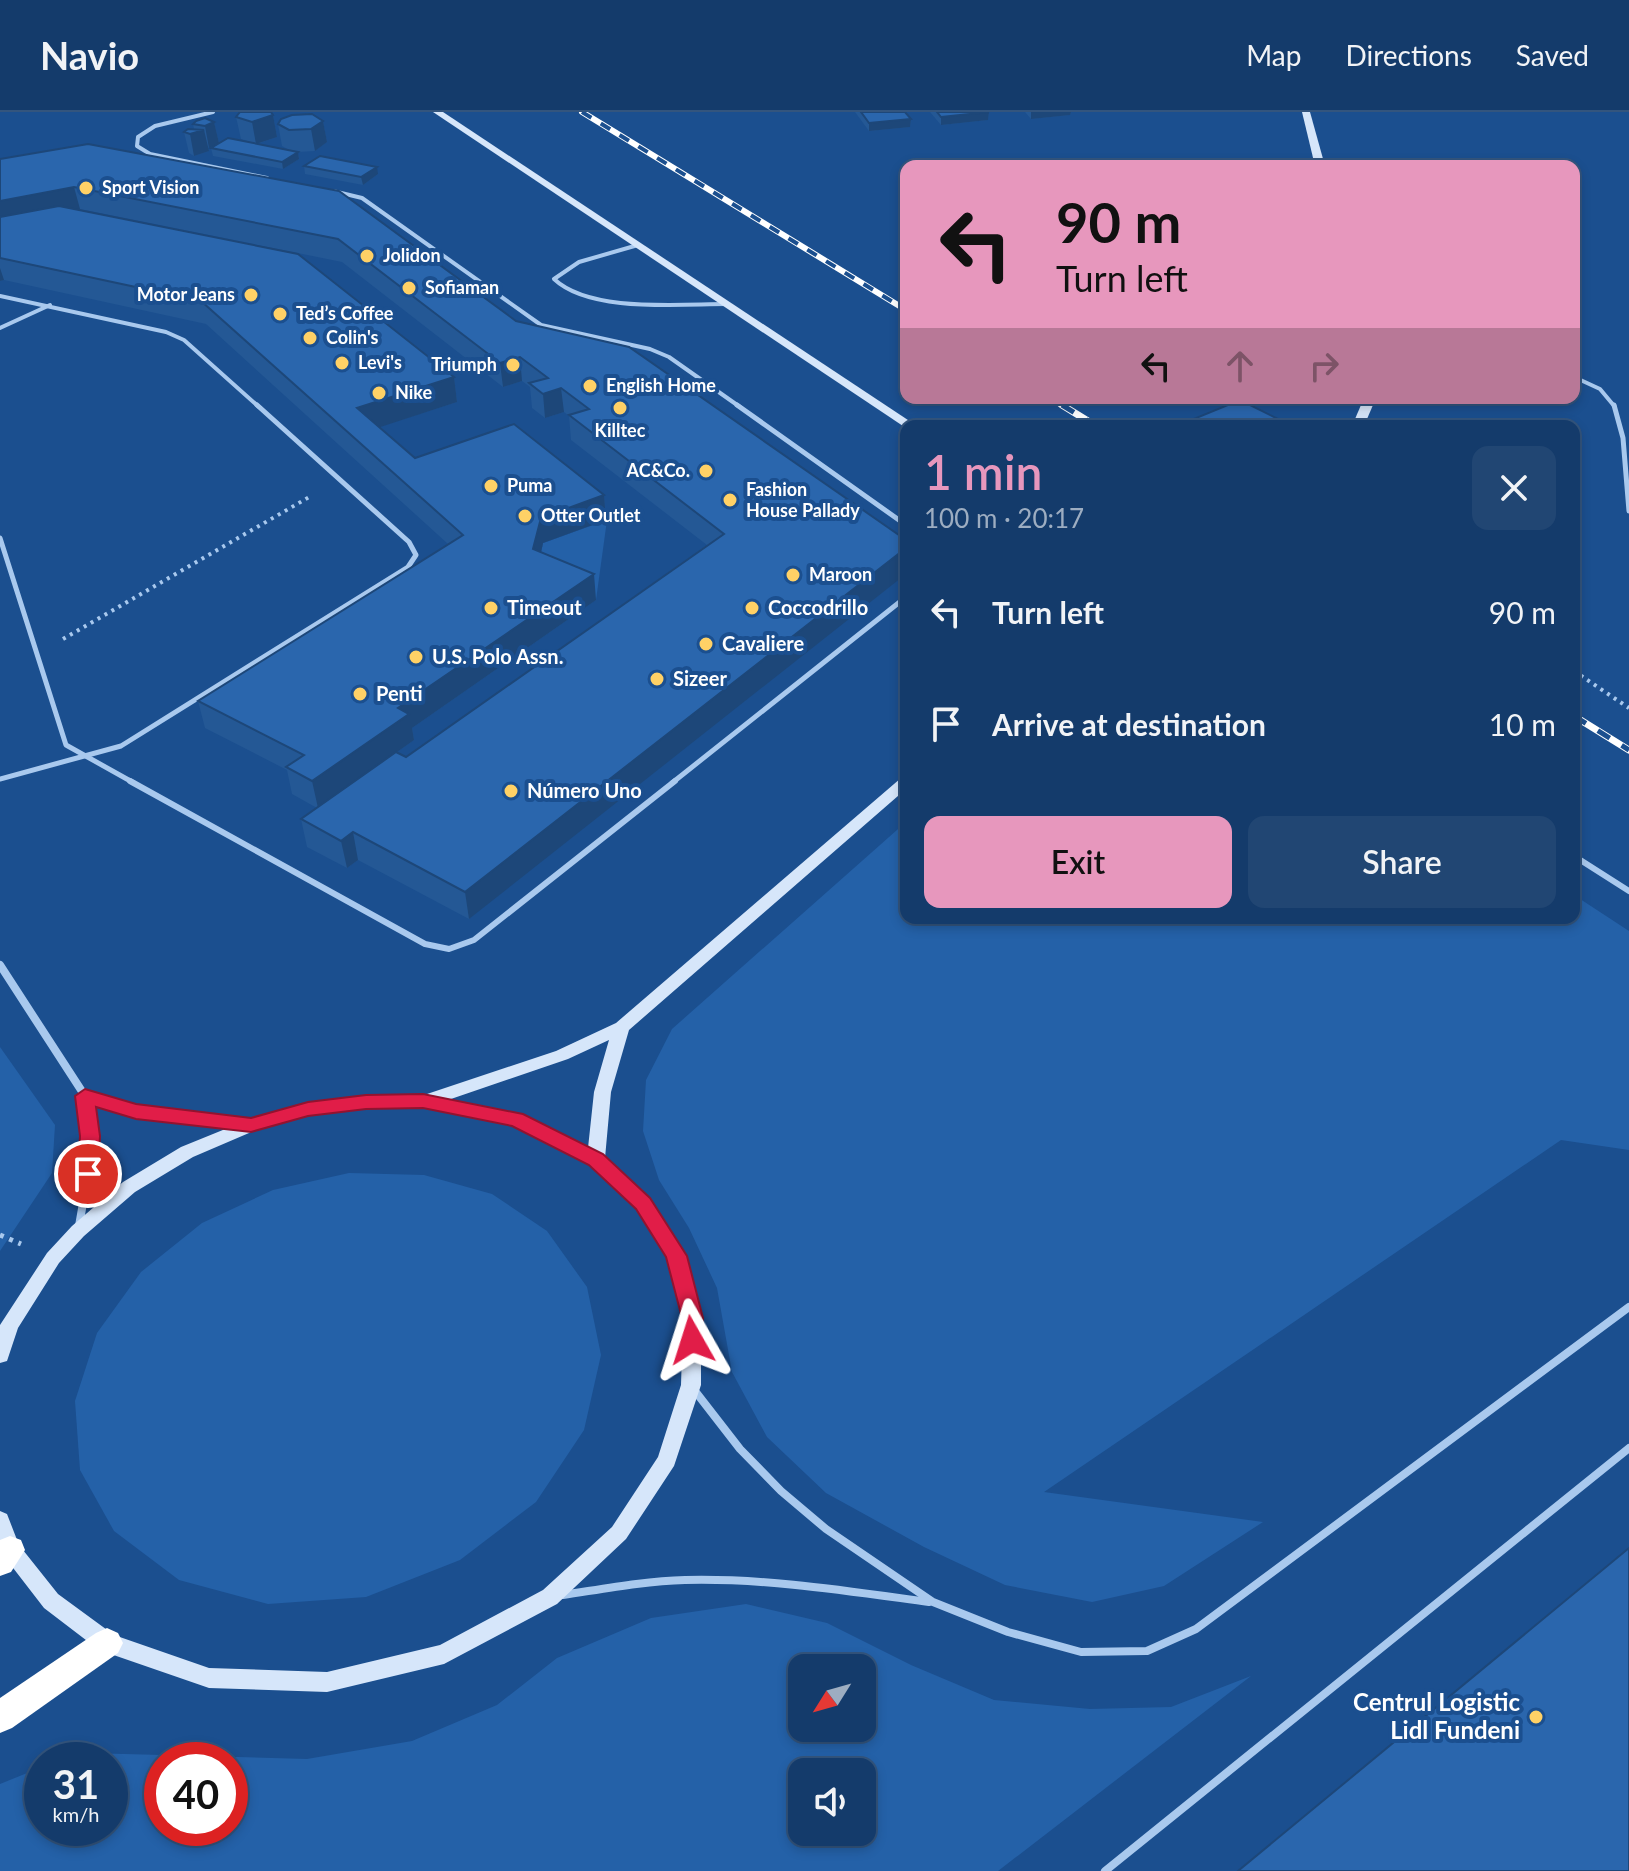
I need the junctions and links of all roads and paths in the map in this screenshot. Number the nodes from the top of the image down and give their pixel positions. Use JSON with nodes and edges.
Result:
{"nodes":[{"id":1,"x":213,"y":112,"type":"edge"},
{"id":2,"x":437,"y":112,"type":"edge"},
{"id":3,"x":1306,"y":112,"type":"edge"},
{"id":4,"x":1318,"y":160,"type":"edge"},
{"id":5,"x":272,"y":179,"type":"edge"},
{"id":6,"x":333,"y":191,"type":"edge"},
{"id":7,"x":638,"y":245,"type":"junction"},
{"id":8,"x":0,"y":296,"type":"edge"},
{"id":9,"x":727,"y":304,"type":"junction"},
{"id":10,"x":50,"y":305,"type":"junction"},
{"id":11,"x":0,"y":328,"type":"edge"},
{"id":12,"x":1580,"y":380,"type":"edge"},
{"id":13,"x":902,"y":420,"type":"edge"},
{"id":14,"x":1621,"y":433,"type":"junction"},
{"id":15,"x":1629,"y":435,"type":"edge"},
{"id":16,"x":339,"y":480,"type":"junction"},
{"id":17,"x":1629,"y":511,"type":"edge"},
{"id":18,"x":900,"y":521,"type":"edge"},
{"id":19,"x":0,"y":538,"type":"edge"},
{"id":20,"x":900,"y":602,"type":"edge"},
{"id":21,"x":38,"y":654,"type":"junction"},
{"id":22,"x":1580,"y":675,"type":"edge"},
{"id":23,"x":1629,"y":708,"type":"edge"},
{"id":24,"x":86,"y":758,"type":"junction"},
{"id":25,"x":0,"y":779,"type":"edge"},
{"id":26,"x":900,"y":786,"type":"edge"},
{"id":27,"x":1580,"y":860,"type":"edge"},
{"id":28,"x":1629,"y":891,"type":"edge"},
{"id":29,"x":0,"y":965,"type":"edge"},
{"id":30,"x":622,"y":1027,"type":"junction"},
{"id":31,"x":85,"y":1096,"type":"junction"},
{"id":32,"x":423,"y":1101,"type":"junction"},
{"id":33,"x":251,"y":1125,"type":"junction"},
{"id":34,"x":596,"y":1160,"type":"junction"},
{"id":35,"x":78,"y":1231,"type":"junction"},
{"id":36,"x":1629,"y":1307,"type":"edge"},
{"id":37,"x":0,"y":1355,"type":"edge"},
{"id":38,"x":691,"y":1385,"type":"junction"},
{"id":39,"x":1629,"y":1448,"type":"edge"},
{"id":40,"x":0,"y":1520,"type":"edge"},
{"id":41,"x":5,"y":1556,"type":"edge"},
{"id":42,"x":550,"y":1597,"type":"junction"},
{"id":43,"x":933,"y":1602,"type":"junction"},
{"id":44,"x":107,"y":1643,"type":"junction"},
{"id":45,"x":0,"y":1717,"type":"edge"},
{"id":46,"x":1105,"y":1871,"type":"edge"}],
"edges":[{"from":1,"to":5,"type":"lane"},
{"from":2,"to":7,"type":"street"},
{"from":3,"to":4,"type":"street"},
{"from":6,"to":18,"type":"lane"},
{"from":7,"to":9,"type":"street"},
{"from":7,"to":9,"type":"lane"},
{"from":8,"to":10,"type":"lane"},
{"from":9,"to":13,"type":"street"},
{"from":10,"to":11,"type":"lane"},
{"from":10,"to":16,"type":"lane"},
{"from":12,"to":14,"type":"lane"},
{"from":14,"to":15,"type":"lane"},
{"from":14,"to":17,"type":"lane"},
{"from":16,"to":21,"type":"path"},
{"from":16,"to":24,"type":"lane"},
{"from":19,"to":21,"type":"lane"},
{"from":20,"to":24,"type":"lane"},
{"from":21,"to":24,"type":"lane"},
{"from":22,"to":23,"type":"path"},
{"from":24,"to":25,"type":"lane"},
{"from":26,"to":30,"type":"street"},
{"from":27,"to":28,"type":"lane"},
{"from":29,"to":31,"type":"street"},
{"from":30,"to":32,"type":"street"},
{"from":30,"to":34,"type":"street"},
{"from":31,"to":33,"type":"street"},
{"from":31,"to":35,"type":"street"},
{"from":32,"to":33,"type":"street"},
{"from":32,"to":34,"type":"street"},
{"from":33,"to":35,"type":"street"},
{"from":34,"to":38,"type":"street"},
{"from":35,"to":37,"type":"street"},
{"from":36,"to":43,"type":"lane"},
{"from":38,"to":42,"type":"street"},
{"from":38,"to":43,"type":"lane"},
{"from":39,"to":46,"type":"lane"},
{"from":40,"to":41,"type":"street"},
{"from":41,"to":44,"type":"street"},
{"from":42,"to":43,"type":"lane"},
{"from":42,"to":44,"type":"street"},
{"from":44,"to":45,"type":"highway"}]}
